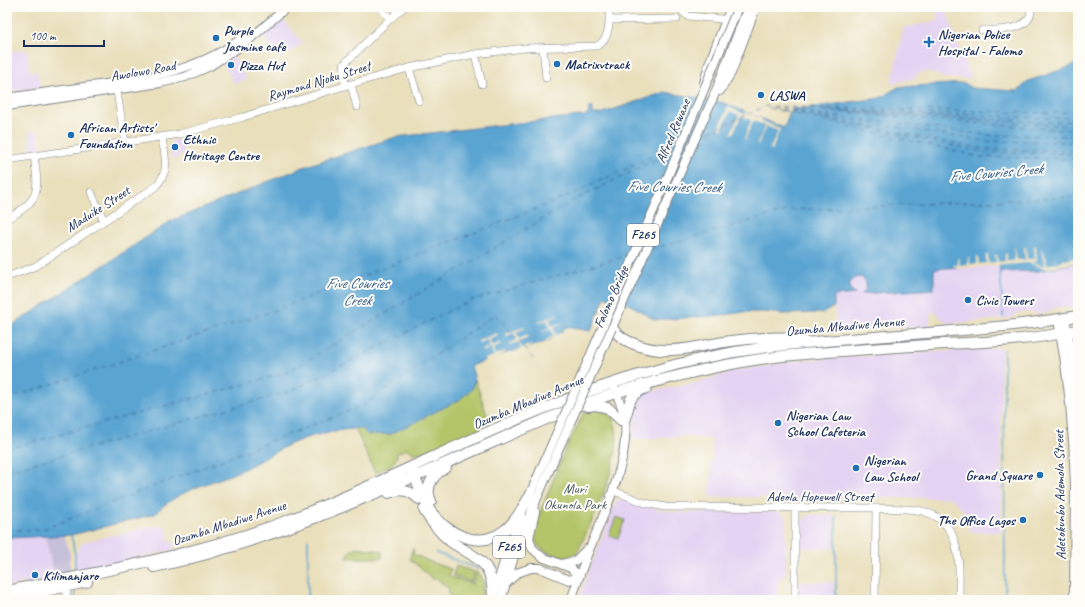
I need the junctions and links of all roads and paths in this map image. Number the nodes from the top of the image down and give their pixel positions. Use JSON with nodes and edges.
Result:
{"nodes":[{"id":1,"x":280,"y":7,"type":"edge"},
{"id":2,"x":287,"y":7,"type":"edge"},
{"id":3,"x":380,"y":7,"type":"edge"},
{"id":4,"x":404,"y":7,"type":"edge"},
{"id":5,"x":609,"y":7,"type":"edge"},
{"id":6,"x":731,"y":7,"type":"edge"},
{"id":7,"x":738,"y":7,"type":"edge"},
{"id":8,"x":748,"y":7,"type":"edge"},
{"id":9,"x":756,"y":7,"type":"edge"},
{"id":10,"x":1031,"y":7,"type":"edge"},
{"id":11,"x":682,"y":11,"type":"dead end"},
{"id":12,"x":390,"y":19,"type":"junction"},
{"id":13,"x":677,"y":19,"type":"dead end"},
{"id":14,"x":721,"y":19,"type":"dead end"},
{"id":15,"x":609,"y":20,"type":"junction"},
{"id":16,"x":982,"y":30,"type":"dead end"},
{"id":17,"x":543,"y":47,"type":"junction"},
{"id":18,"x":475,"y":54,"type":"junction"},
{"id":19,"x":409,"y":68,"type":"junction"},
{"id":20,"x":546,"y":78,"type":"dead end"},
{"id":21,"x":482,"y":84,"type":"dead end"},
{"id":22,"x":348,"y":85,"type":"junction"},
{"id":23,"x":116,"y":86,"type":"junction"},
{"id":24,"x":7,"y":98,"type":"edge"},
{"id":25,"x":419,"y":101,"type":"dead end"},
{"id":26,"x":7,"y":106,"type":"edge"},
{"id":27,"x":698,"y":106,"type":"junction"},
{"id":28,"x":357,"y":107,"type":"dead end"},
{"id":29,"x":708,"y":111,"type":"junction"},
{"id":30,"x":162,"y":138,"type":"junction"},
{"id":31,"x":125,"y":143,"type":"junction"},
{"id":32,"x":34,"y":156,"type":"junction"},
{"id":33,"x":7,"y":160,"type":"edge"},
{"id":34,"x":92,"y":192,"type":"dead end"},
{"id":35,"x":7,"y":219,"type":"edge"},
{"id":36,"x":104,"y":220,"type":"junction"},
{"id":37,"x":7,"y":277,"type":"edge"},
{"id":38,"x":1078,"y":316,"type":"edge"},
{"id":39,"x":1062,"y":319,"type":"junction"},
{"id":40,"x":612,"y":328,"type":"junction"},
{"id":41,"x":1069,"y":332,"type":"edge"},
{"id":42,"x":842,"y":339,"type":"junction"},
{"id":43,"x":663,"y":380,"type":"junction"},
{"id":44,"x":610,"y":383,"type":"junction"},
{"id":45,"x":614,"y":394,"type":"junction"},
{"id":46,"x":1078,"y":406,"type":"edge"},
{"id":47,"x":576,"y":407,"type":"junction"},
{"id":48,"x":1074,"y":416,"type":"edge"},
{"id":49,"x":624,"y":421,"type":"junction"},
{"id":50,"x":462,"y":456,"type":"junction"},
{"id":51,"x":548,"y":463,"type":"junction"},
{"id":52,"x":410,"y":473,"type":"junction"},
{"id":53,"x":614,"y":491,"type":"junction"},
{"id":54,"x":534,"y":494,"type":"junction"},
{"id":55,"x":419,"y":499,"type":"junction"},
{"id":56,"x":876,"y":508,"type":"junction"},
{"id":57,"x":794,"y":509,"type":"junction"},
{"id":58,"x":336,"y":510,"type":"junction"},
{"id":59,"x":437,"y":518,"type":"junction"},
{"id":60,"x":592,"y":544,"type":"junction"},
{"id":61,"x":562,"y":564,"type":"junction"},
{"id":62,"x":579,"y":577,"type":"junction"},
{"id":63,"x":66,"y":583,"type":"junction"},
{"id":64,"x":505,"y":585,"type":"junction"},
{"id":65,"x":7,"y":591,"type":"edge"},
{"id":66,"x":7,"y":599,"type":"edge"},
{"id":67,"x":67,"y":600,"type":"edge"},
{"id":68,"x":495,"y":600,"type":"edge"},
{"id":69,"x":571,"y":600,"type":"edge"},
{"id":70,"x":795,"y":600,"type":"edge"},
{"id":71,"x":875,"y":600,"type":"edge"},
{"id":72,"x":959,"y":600,"type":"edge"},
{"id":73,"x":1074,"y":600,"type":"edge"}],
"edges":[{"from":1,"to":23,"type":"main road","name":"Awolowo Road"},
{"from":2,"to":23,"type":"main road","name":"Awolowo Road"},
{"from":3,"to":12,"type":"street"},
{"from":4,"to":12,"type":"street"},
{"from":5,"to":15,"type":"street","name":"Raymond Njoku Street"},
{"from":6,"to":27,"type":"main road","bridge":true},
{"from":7,"to":27,"type":"main road","name":"Alfred Rewane","number":"F265","bridge":true},
{"from":8,"to":29,"type":"main road","name":"Falomo Bridge","number":"F265"},
{"from":9,"to":29,"type":"main road"},
{"from":10,"to":16,"type":"street"},
{"from":11,"to":14,"type":"street"},
{"from":12,"to":22,"type":"street"},
{"from":13,"to":15,"type":"street"},
{"from":15,"to":17,"type":"street","name":"Raymond Njoku Street"},
{"from":17,"to":18,"type":"street","name":"Raymond Njoku Street"},
{"from":17,"to":20,"type":"street"},
{"from":18,"to":19,"type":"street","name":"Raymond Njoku Street"},
{"from":18,"to":21,"type":"street"},
{"from":19,"to":22,"type":"street","name":"Raymond Njoku Street"},
{"from":19,"to":25,"type":"street"},
{"from":22,"to":28,"type":"street"},
{"from":22,"to":30,"type":"street","name":"Raymond Njoku Street"},
{"from":23,"to":24,"type":"main road","name":"Awolowo Road"},
{"from":23,"to":26,"type":"main road","name":"Awolowo Road"},
{"from":23,"to":31,"type":"street"},
{"from":27,"to":51,"type":"main road","name":"Alfred Rewane","number":"F265","bridge":true},
{"from":29,"to":40,"type":"main road","name":"Falomo Bridge","number":"F265"},
{"from":30,"to":31,"type":"street","name":"Raymond Njoku Street"},
{"from":30,"to":36,"type":"street","name":"Maduike Street"},
{"from":31,"to":32,"type":"street","name":"Raymond Njoku Street"},
{"from":32,"to":33,"type":"street","name":"Raymond Njoku Street"},
{"from":32,"to":35,"type":"street"},
{"from":34,"to":36,"type":"street"},
{"from":36,"to":37,"type":"street","name":"Maduike Street"},
{"from":38,"to":39,"type":"highway","name":"Ozumba Mbadiwe Avenue"},
{"from":39,"to":41,"type":"main road","name":"Adetokunbo Ademola Street"},
{"from":39,"to":42,"type":"highway","name":"Ozumba Mbadiwe Avenue"},
{"from":40,"to":42,"type":"highway"},
{"from":40,"to":51,"type":"main road","name":"Falomo Bridge","number":"F265","bridge":true},
{"from":41,"to":43,"type":"highway","name":"Ozumba Mbadiwe Avenue"},
{"from":41,"to":46,"type":"main road","name":"Adetokunbo Ademola Street"},
{"from":41,"to":48,"type":"main road","name":"Adetokunbo Ademola Street"},
{"from":42,"to":44,"type":"highway","name":"Ozumba Mbadiwe Avenue"},
{"from":43,"to":45,"type":"highway","name":"Ozumba Mbadiwe Avenue"},
{"from":43,"to":49,"type":"highway"},
{"from":44,"to":45,"type":"main road"},
{"from":44,"to":52,"type":"highway","name":"Ozumba Mbadiwe Avenue"},
{"from":45,"to":47,"type":"highway","name":"Ozumba Mbadiwe Avenue"},
{"from":45,"to":49,"type":"main road"},
{"from":47,"to":49,"type":"highway"},
{"from":47,"to":50,"type":"highway","name":"Ozumba Mbadiwe Avenue"},
{"from":48,"to":73,"type":"main road","name":"Adetokunbo Ademola Street"},
{"from":49,"to":53,"type":"main road"},
{"from":50,"to":52,"type":"highway","name":"Ozumba Mbadiwe Avenue"},
{"from":50,"to":59,"type":"highway"},
{"from":51,"to":54,"type":"main road","number":"F265"},
{"from":52,"to":55,"type":"highway"},
{"from":52,"to":58,"type":"highway","name":"Ozumba Mbadiwe Avenue"},
{"from":52,"to":59,"type":"highway"},
{"from":52,"to":63,"type":"highway","name":"Ozumba Mbadiwe Avenue"},
{"from":53,"to":57,"type":"street","name":"Adeola Hopewell Street"},
{"from":53,"to":60,"type":"main road"},
{"from":54,"to":59,"type":"highway"},
{"from":54,"to":61,"type":"main road"},
{"from":54,"to":64,"type":"main road","number":"F265"},
{"from":54,"to":68,"type":"main road","number":"F265"},
{"from":55,"to":58,"type":"highway"},
{"from":55,"to":68,"type":"highway"},
{"from":56,"to":57,"type":"street","name":"Adeola Hopewell Street"},
{"from":56,"to":71,"type":"street"},
{"from":56,"to":72,"type":"street","name":"Adeola Hopewell Street"},
{"from":57,"to":70,"type":"street"},
{"from":58,"to":63,"type":"highway","name":"Ozumba Mbadiwe Avenue"},
{"from":60,"to":61,"type":"main road"},
{"from":60,"to":62,"type":"main road"},
{"from":61,"to":62,"type":"main road"},
{"from":62,"to":64,"type":"main road"},
{"from":62,"to":69,"type":"main road"},
{"from":63,"to":65,"type":"highway","name":"Ozumba Mbadiwe Avenue"},
{"from":63,"to":66,"type":"highway","name":"Ozumba Mbadiwe Avenue"},
{"from":63,"to":67,"type":"street"},
{"from":64,"to":68,"type":"main road"}]}
